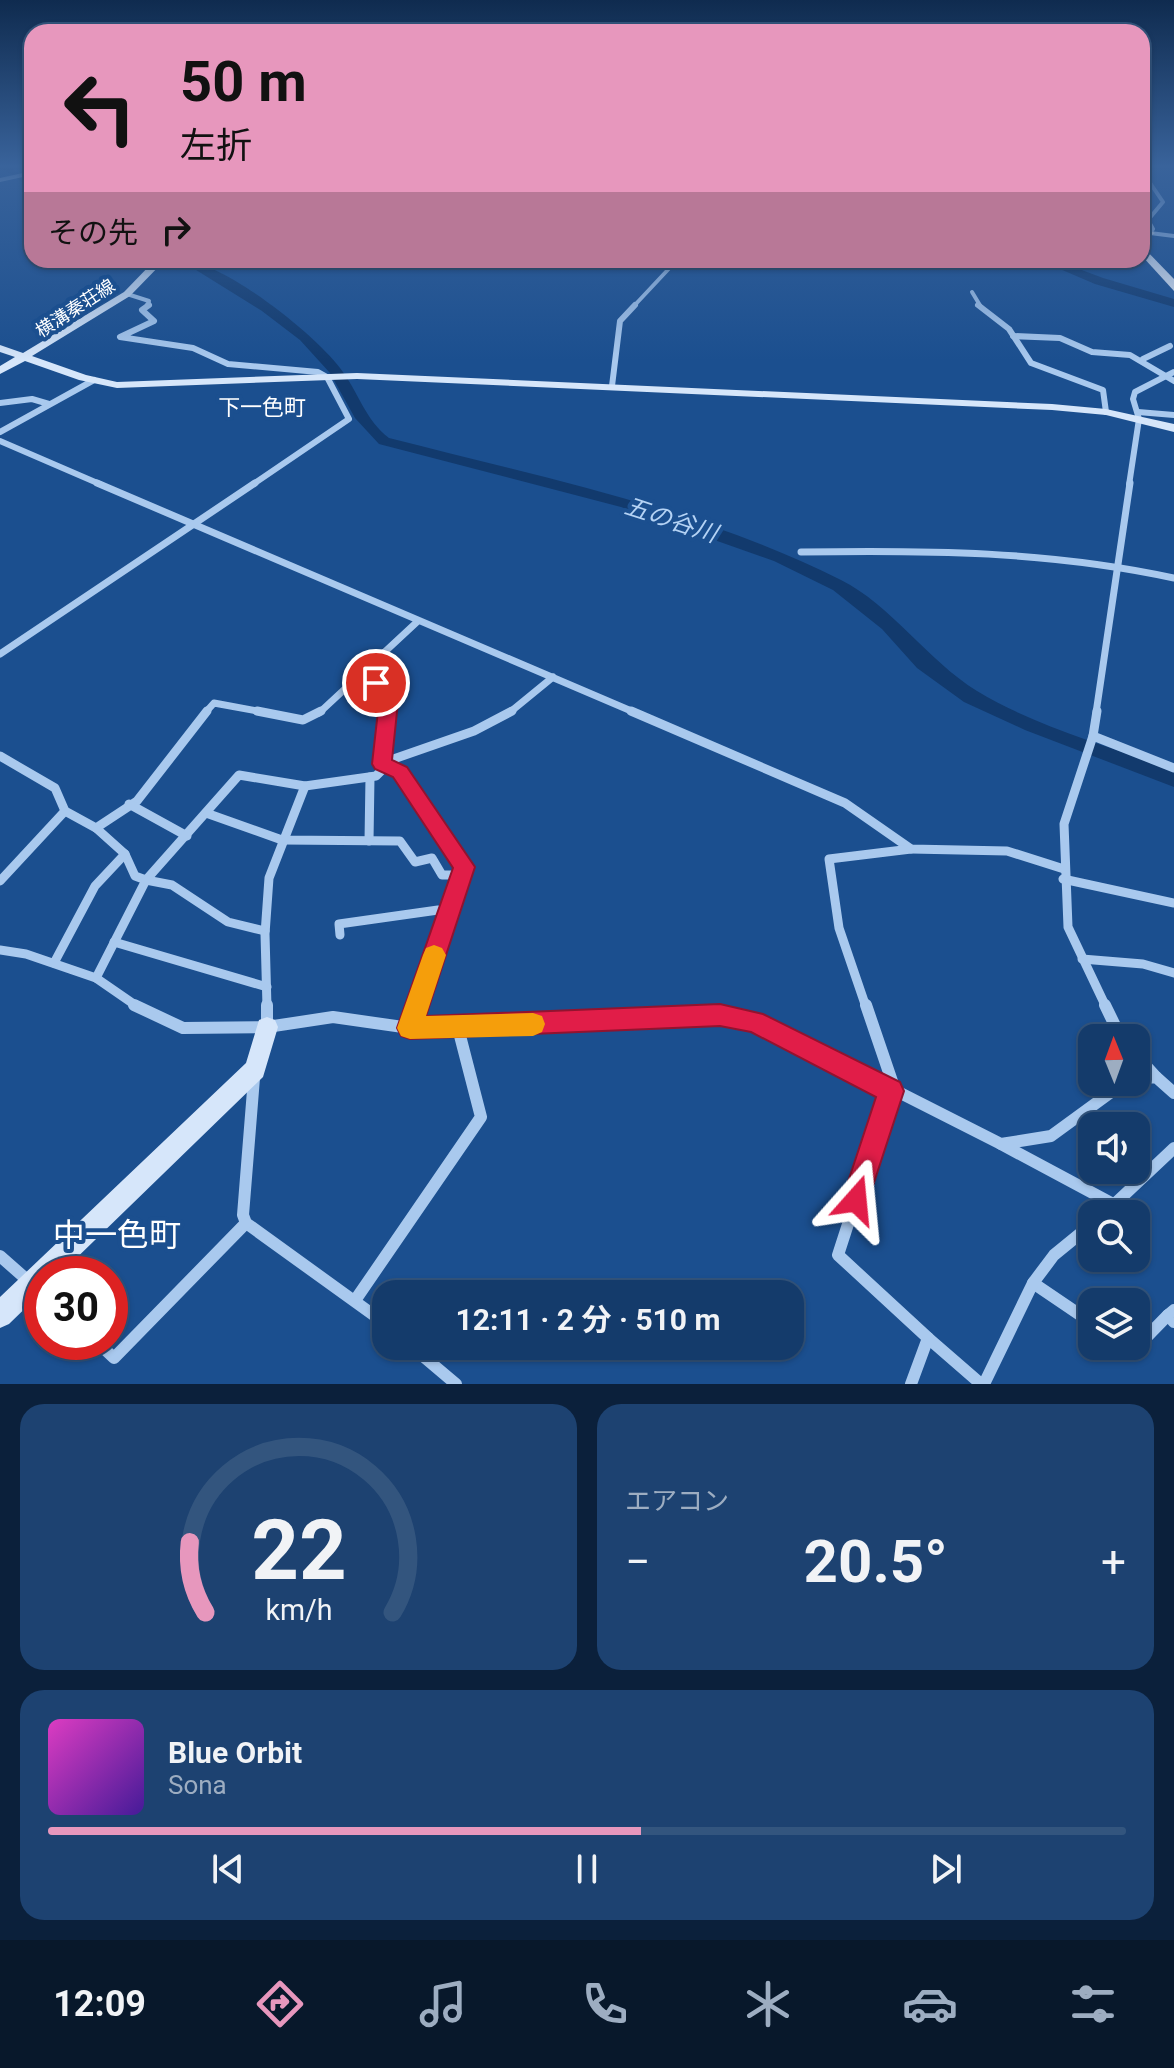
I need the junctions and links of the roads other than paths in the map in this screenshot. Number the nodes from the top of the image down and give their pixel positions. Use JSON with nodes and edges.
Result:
{"nodes":[{"id":1,"x":1150,"y":234,"type":"edge"},
{"id":2,"x":1174,"y":236,"type":"edge"},
{"id":3,"x":1150,"y":258,"type":"edge"},
{"id":4,"x":152,"y":268,"type":"edge"},
{"id":5,"x":670,"y":268,"type":"edge"},
{"id":6,"x":1173,"y":285,"type":"edge"},
{"id":7,"x":972,"y":292,"type":"dead end"},
{"id":8,"x":127,"y":294,"type":"junction"},
{"id":9,"x":1013,"y":336,"type":"junction"},
{"id":10,"x":1170,"y":346,"type":"dead end"},
{"id":11,"x":0,"y":348,"type":"edge"},
{"id":12,"x":29,"y":357,"type":"junction"},
{"id":13,"x":1143,"y":359,"type":"junction"},
{"id":14,"x":0,"y":371,"type":"edge"},
{"id":15,"x":1174,"y":372,"type":"edge"},
{"id":16,"x":1165,"y":375,"type":"junction"},
{"id":17,"x":327,"y":377,"type":"junction"},
{"id":18,"x":94,"y":380,"type":"junction"},
{"id":19,"x":1174,"y":381,"type":"edge"},
{"id":20,"x":612,"y":386,"type":"junction"},
{"id":21,"x":0,"y":403,"type":"edge"},
{"id":22,"x":49,"y":404,"type":"junction"},
{"id":23,"x":1106,"y":412,"type":"junction"},
{"id":24,"x":1138,"y":415,"type":"junction"},
{"id":25,"x":1174,"y":415,"type":"edge"},
{"id":26,"x":1174,"y":428,"type":"edge"},
{"id":27,"x":0,"y":432,"type":"edge"},
{"id":28,"x":0,"y":441,"type":"edge"},
{"id":29,"x":193,"y":524,"type":"junction"},
{"id":30,"x":801,"y":552,"type":"dead end"},
{"id":31,"x":1118,"y":564,"type":"junction"},
{"id":32,"x":1174,"y":578,"type":"edge"},
{"id":33,"x":418,"y":621,"type":"junction"},
{"id":34,"x":0,"y":654,"type":"edge"},
{"id":35,"x":362,"y":673,"type":"junction"},
{"id":36,"x":553,"y":677,"type":"junction"},
{"id":37,"x":1093,"y":736,"type":"junction"},
{"id":38,"x":0,"y":756,"type":"edge"},
{"id":39,"x":381,"y":764,"type":"junction"},
{"id":40,"x":1174,"y":768,"type":"edge"},
{"id":41,"x":370,"y":777,"type":"junction"},
{"id":42,"x":305,"y":786,"type":"junction"},
{"id":43,"x":129,"y":804,"type":"junction"},
{"id":44,"x":65,"y":811,"type":"junction"},
{"id":45,"x":206,"y":813,"type":"junction"},
{"id":46,"x":96,"y":828,"type":"junction"},
{"id":47,"x":187,"y":836,"type":"junction"},
{"id":48,"x":282,"y":840,"type":"junction"},
{"id":49,"x":369,"y":841,"type":"junction"},
{"id":50,"x":911,"y":849,"type":"junction"},
{"id":51,"x":125,"y":854,"type":"junction"},
{"id":52,"x":1064,"y":874,"type":"junction"},
{"id":53,"x":461,"y":875,"type":"junction"},
{"id":54,"x":146,"y":880,"type":"junction"},
{"id":55,"x":0,"y":881,"type":"edge"},
{"id":56,"x":1174,"y":903,"type":"edge"},
{"id":57,"x":448,"y":913,"type":"junction"},
{"id":58,"x":265,"y":931,"type":"junction"},
{"id":59,"x":340,"y":935,"type":"dead end"},
{"id":60,"x":114,"y":942,"type":"junction"},
{"id":61,"x":0,"y":950,"type":"edge"},
{"id":62,"x":1082,"y":959,"type":"junction"},
{"id":63,"x":54,"y":963,"type":"junction"},
{"id":64,"x":1174,"y":973,"type":"edge"},
{"id":65,"x":96,"y":978,"type":"junction"},
{"id":66,"x":267,"y":987,"type":"junction"},
{"id":67,"x":1114,"y":1024,"type":"edge"},
{"id":68,"x":267,"y":1027,"type":"junction"},
{"id":69,"x":410,"y":1028,"type":"junction"},
{"id":70,"x":458,"y":1028,"type":"junction"},
{"id":71,"x":255,"y":1069,"type":"junction"},
{"id":72,"x":1150,"y":1070,"type":"edge"},
{"id":73,"x":1156,"y":1077,"type":"junction"},
{"id":74,"x":1150,"y":1078,"type":"edge"},
{"id":75,"x":894,"y":1093,"type":"junction"},
{"id":76,"x":1174,"y":1093,"type":"edge"},
{"id":77,"x":1106,"y":1096,"type":"edge"},
{"id":78,"x":1001,"y":1144,"type":"junction"},
{"id":79,"x":1174,"y":1148,"type":"edge"},
{"id":80,"x":1106,"y":1200,"type":"edge"},
{"id":81,"x":1120,"y":1200,"type":"edge"},
{"id":82,"x":246,"y":1223,"type":"junction"},
{"id":83,"x":1078,"y":1235,"type":"edge"},
{"id":84,"x":0,"y":1256,"type":"edge"},
{"id":85,"x":65,"y":1256,"type":"edge"},
{"id":86,"x":24,"y":1271,"type":"edge"},
{"id":87,"x":1033,"y":1283,"type":"junction"},
{"id":88,"x":24,"y":1295,"type":"edge"},
{"id":89,"x":356,"y":1299,"type":"junction"},
{"id":90,"x":372,"y":1312,"type":"edge"},
{"id":91,"x":1078,"y":1314,"type":"edge"},
{"id":92,"x":0,"y":1315,"type":"edge"},
{"id":93,"x":1172,"y":1315,"type":"edge"},
{"id":94,"x":1150,"y":1335,"type":"edge"},
{"id":95,"x":928,"y":1338,"type":"junction"},
{"id":96,"x":128,"y":1344,"type":"edge"},
{"id":97,"x":428,"y":1360,"type":"edge"},
{"id":98,"x":456,"y":1384,"type":"edge"},
{"id":99,"x":911,"y":1384,"type":"edge"},
{"id":100,"x":982,"y":1384,"type":"edge"}],
"edges":[{"from":1,"to":2,"type":"street"},
{"from":3,"to":6,"type":"main road"},
{"from":4,"to":8,"type":"street","name":"横溝秦荘線"},
{"from":5,"to":20,"type":"street"},
{"from":7,"to":9,"type":"street"},
{"from":8,"to":12,"type":"street","name":"横溝秦荘線"},
{"from":8,"to":17,"type":"street"},
{"from":9,"to":13,"type":"street"},
{"from":9,"to":23,"type":"street"},
{"from":10,"to":13,"type":"street"},
{"from":11,"to":12,"type":"street"},
{"from":12,"to":14,"type":"street","name":"横溝秦荘線"},
{"from":12,"to":18,"type":"street"},
{"from":13,"to":16,"type":"street"},
{"from":15,"to":16,"type":"street"},
{"from":16,"to":19,"type":"street"},
{"from":16,"to":24,"type":"street"},
{"from":17,"to":18,"type":"street"},
{"from":17,"to":20,"type":"street"},
{"from":17,"to":29,"type":"street"},
{"from":18,"to":22,"type":"street"},
{"from":20,"to":23,"type":"street"},
{"from":21,"to":22,"type":"street"},
{"from":22,"to":27,"type":"street"},
{"from":23,"to":24,"type":"street"},
{"from":24,"to":25,"type":"street"},
{"from":24,"to":26,"type":"street"},
{"from":24,"to":31,"type":"street"},
{"from":28,"to":29,"type":"street"},
{"from":29,"to":33,"type":"street"},
{"from":29,"to":34,"type":"street"},
{"from":30,"to":31,"type":"street"},
{"from":31,"to":32,"type":"street"},
{"from":31,"to":37,"type":"street"},
{"from":33,"to":35,"type":"street"},
{"from":33,"to":36,"type":"street"},
{"from":35,"to":39,"type":"street"},
{"from":35,"to":43,"type":"street"},
{"from":36,"to":39,"type":"street"},
{"from":36,"to":50,"type":"street"},
{"from":37,"to":40,"type":"street"},
{"from":37,"to":52,"type":"street"},
{"from":38,"to":44,"type":"street"},
{"from":39,"to":41,"type":"street"},
{"from":39,"to":53,"type":"street"},
{"from":41,"to":42,"type":"street"},
{"from":41,"to":49,"type":"street"},
{"from":42,"to":45,"type":"street"},
{"from":42,"to":48,"type":"street"},
{"from":43,"to":46,"type":"street"},
{"from":43,"to":47,"type":"street"},
{"from":44,"to":46,"type":"street"},
{"from":44,"to":55,"type":"street"},
{"from":45,"to":47,"type":"street"},
{"from":45,"to":48,"type":"street"},
{"from":46,"to":51,"type":"street"},
{"from":47,"to":54,"type":"street"},
{"from":48,"to":49,"type":"street"},
{"from":48,"to":58,"type":"street"},
{"from":49,"to":53,"type":"street"},
{"from":50,"to":52,"type":"street"},
{"from":50,"to":75,"type":"street"},
{"from":51,"to":54,"type":"street"},
{"from":51,"to":63,"type":"street"},
{"from":52,"to":56,"type":"street"},
{"from":52,"to":62,"type":"street"},
{"from":53,"to":57,"type":"street"},
{"from":54,"to":58,"type":"street"},
{"from":54,"to":60,"type":"street"},
{"from":57,"to":59,"type":"street"},
{"from":57,"to":69,"type":"street"},
{"from":58,"to":66,"type":"street"},
{"from":60,"to":65,"type":"street"},
{"from":60,"to":66,"type":"street"},
{"from":61,"to":63,"type":"street"},
{"from":62,"to":64,"type":"street"},
{"from":62,"to":67,"type":"street"},
{"from":63,"to":65,"type":"street"},
{"from":65,"to":68,"type":"street"},
{"from":66,"to":68,"type":"street"},
{"from":68,"to":69,"type":"street"},
{"from":68,"to":71,"type":"street"},
{"from":69,"to":70,"type":"street"},
{"from":70,"to":75,"type":"street"},
{"from":70,"to":89,"type":"street"},
{"from":71,"to":82,"type":"street"},
{"from":71,"to":85,"type":"street"},
{"from":72,"to":73,"type":"street"},
{"from":73,"to":74,"type":"street"},
{"from":73,"to":76,"type":"street"},
{"from":75,"to":78,"type":"street"},
{"from":75,"to":95,"type":"street"},
{"from":77,"to":78,"type":"street"},
{"from":78,"to":80,"type":"street"},
{"from":79,"to":81,"type":"street"},
{"from":82,"to":89,"type":"street"},
{"from":82,"to":96,"type":"street"},
{"from":83,"to":87,"type":"street"},
{"from":84,"to":86,"type":"street"},
{"from":87,"to":91,"type":"street"},
{"from":87,"to":100,"type":"street"},
{"from":88,"to":92,"type":"street"},
{"from":89,"to":90,"type":"street"},
{"from":93,"to":94,"type":"street"},
{"from":95,"to":99,"type":"street"},
{"from":95,"to":100,"type":"street"},
{"from":97,"to":98,"type":"street"}]}
